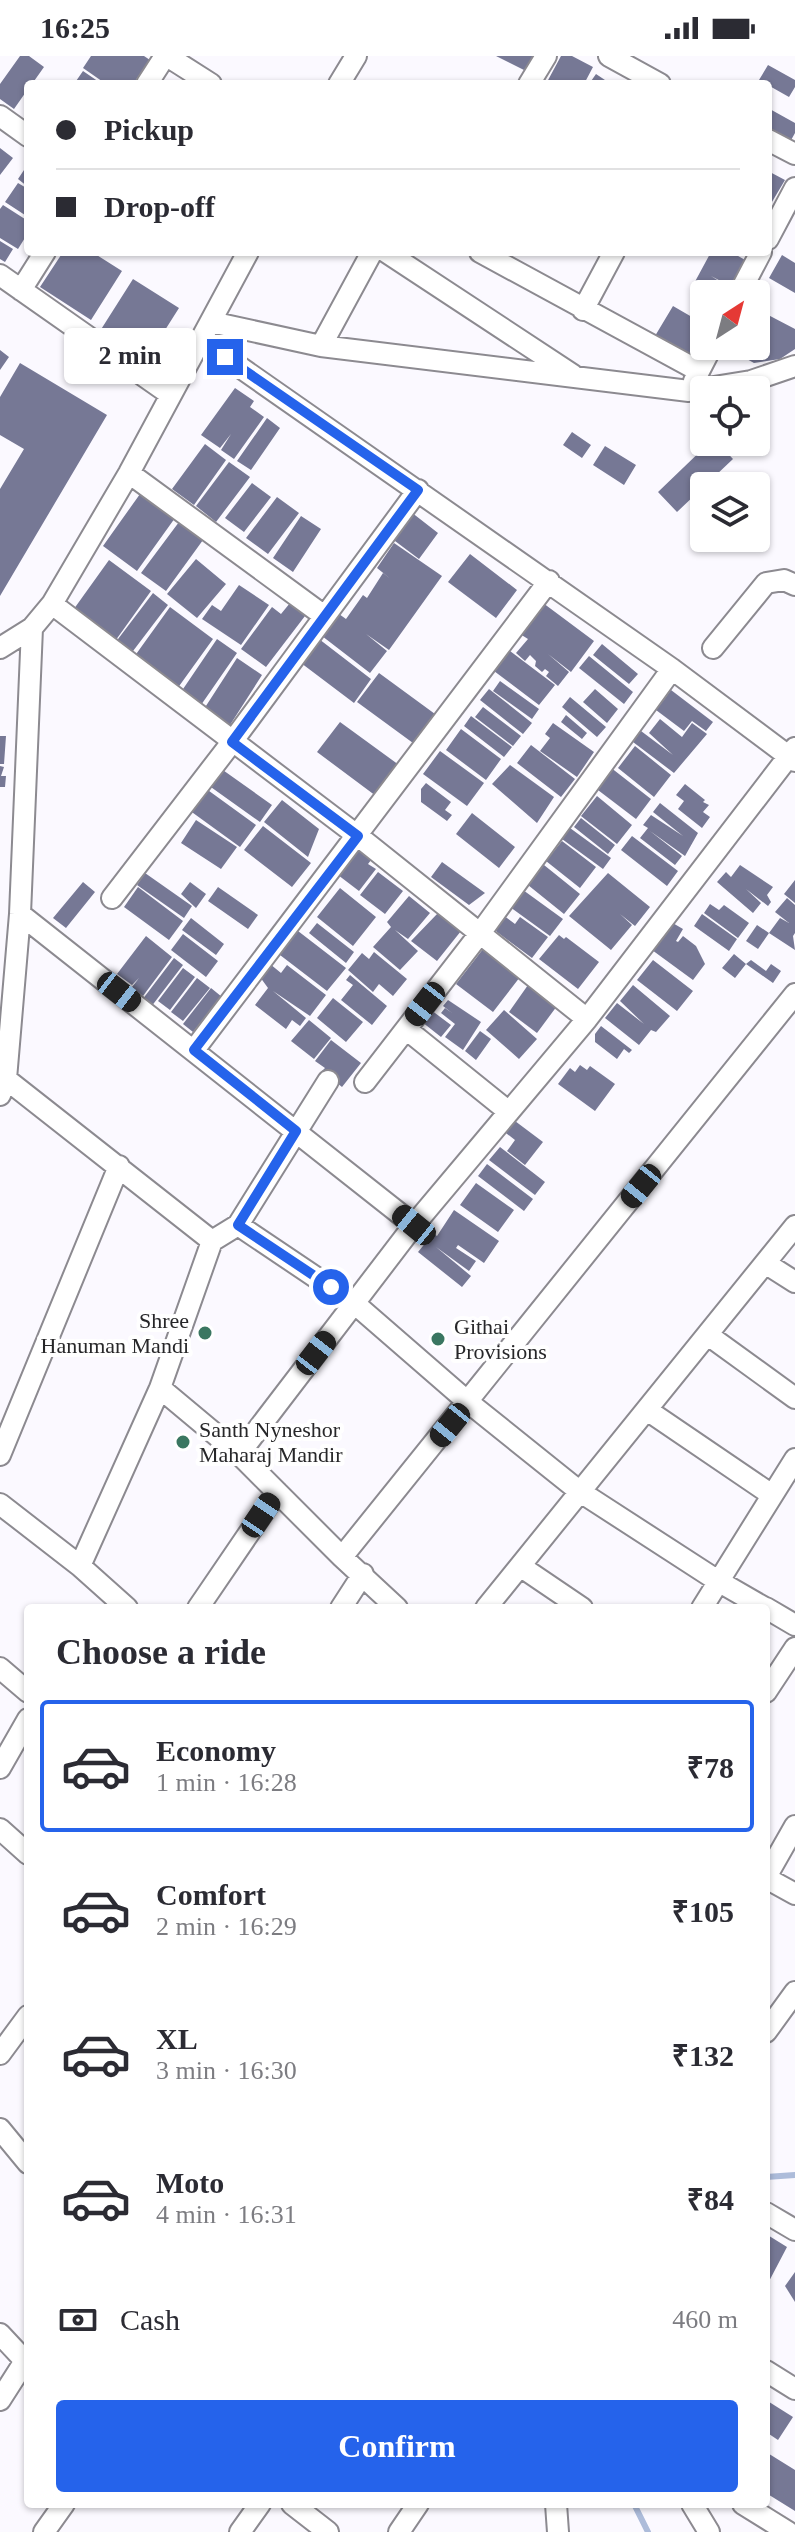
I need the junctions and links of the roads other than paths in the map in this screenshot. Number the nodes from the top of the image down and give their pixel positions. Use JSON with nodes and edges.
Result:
{"nodes":[{"id":1,"x":166,"y":56,"type":"edge"},
{"id":2,"x":356,"y":56,"type":"edge"},
{"id":3,"x":546,"y":56,"type":"edge"},
{"id":4,"x":609,"y":56,"type":"edge"},
{"id":5,"x":150,"y":80,"type":"edge"},
{"id":6,"x":205,"y":80,"type":"edge"},
{"id":7,"x":341,"y":80,"type":"edge"},
{"id":8,"x":531,"y":80,"type":"edge"},
{"id":9,"x":653,"y":80,"type":"edge"},
{"id":10,"x":0,"y":116,"type":"edge"},
{"id":11,"x":24,"y":133,"type":"edge"},
{"id":12,"x":772,"y":142,"type":"edge"},
{"id":13,"x":795,"y":154,"type":"edge"},
{"id":14,"x":795,"y":188,"type":"edge"},
{"id":15,"x":772,"y":231,"type":"edge"},
{"id":16,"x":42,"y":256,"type":"edge"},
{"id":17,"x":246,"y":256,"type":"edge"},
{"id":18,"x":370,"y":256,"type":"edge"},
{"id":19,"x":392,"y":256,"type":"edge"},
{"id":20,"x":487,"y":256,"type":"edge"},
{"id":21,"x":612,"y":256,"type":"edge"},
{"id":22,"x":759,"y":256,"type":"edge"},
{"id":23,"x":0,"y":275,"type":"edge"},
{"id":24,"x":746,"y":280,"type":"edge"},
{"id":25,"x":21,"y":290,"type":"junction"},
{"id":26,"x":583,"y":310,"type":"junction"},
{"id":27,"x":211,"y":322,"type":"junction"},
{"id":28,"x":201,"y":340,"type":"junction"},
{"id":29,"x":321,"y":346,"type":"junction"},
{"id":30,"x":705,"y":360,"type":"edge"},
{"id":31,"x":795,"y":366,"type":"edge"},
{"id":32,"x":699,"y":371,"type":"junction"},
{"id":33,"x":578,"y":379,"type":"junction"},
{"id":34,"x":689,"y":391,"type":"junction"},
{"id":35,"x":171,"y":395,"type":"junction"},
{"id":36,"x":129,"y":473,"type":"junction"},
{"id":37,"x":418,"y":490,"type":"junction"},
{"id":38,"x":549,"y":581,"type":"junction"},
{"id":39,"x":795,"y":585,"type":"edge"},
{"id":40,"x":52,"y":604,"type":"junction"},
{"id":41,"x":323,"y":615,"type":"junction"},
{"id":42,"x":32,"y":628,"type":"junction"},
{"id":43,"x":0,"y":648,"type":"edge"},
{"id":44,"x":713,"y":648,"type":"dead end"},
{"id":45,"x":672,"y":669,"type":"junction"},
{"id":46,"x":232,"y":742,"type":"junction"},
{"id":47,"x":793,"y":755,"type":"edge"},
{"id":48,"x":358,"y":836,"type":"junction"},
{"id":49,"x":112,"y":898,"type":"dead end"},
{"id":50,"x":20,"y":914,"type":"junction"},
{"id":51,"x":481,"y":932,"type":"junction"},
{"id":52,"x":795,"y":994,"type":"edge"},
{"id":53,"x":587,"y":1019,"type":"junction"},
{"id":54,"x":406,"y":1029,"type":"junction"},
{"id":55,"x":194,"y":1050,"type":"junction"},
{"id":56,"x":328,"y":1081,"type":"dead end"},
{"id":57,"x":365,"y":1082,"type":"dead end"},
{"id":58,"x":3,"y":1087,"type":"edge"},
{"id":59,"x":509,"y":1112,"type":"junction"},
{"id":60,"x":296,"y":1131,"type":"junction"},
{"id":61,"x":119,"y":1166,"type":"junction"},
{"id":62,"x":238,"y":1225,"type":"junction"},
{"id":63,"x":414,"y":1225,"type":"junction"},
{"id":64,"x":795,"y":1226,"type":"edge"},
{"id":65,"x":212,"y":1241,"type":"junction"},
{"id":66,"x":765,"y":1263,"type":"junction"},
{"id":67,"x":795,"y":1282,"type":"edge"},
{"id":68,"x":354,"y":1303,"type":"junction"},
{"id":69,"x":708,"y":1335,"type":"junction"},
{"id":70,"x":160,"y":1388,"type":"junction"},
{"id":71,"x":795,"y":1398,"type":"edge"},
{"id":72,"x":468,"y":1402,"type":"junction"},
{"id":73,"x":647,"y":1410,"type":"junction"},
{"id":74,"x":239,"y":1454,"type":"junction"},
{"id":75,"x":0,"y":1455,"type":"edge"},
{"id":76,"x":795,"y":1459,"type":"edge"},
{"id":77,"x":579,"y":1491,"type":"junction"},
{"id":78,"x":277,"y":1492,"type":"junction"},
{"id":79,"x":772,"y":1495,"type":"junction"},
{"id":80,"x":0,"y":1504,"type":"edge"},
{"id":81,"x":342,"y":1557,"type":"junction"},
{"id":82,"x":80,"y":1566,"type":"junction"},
{"id":83,"x":520,"y":1566,"type":"junction"},
{"id":84,"x":363,"y":1574,"type":"junction"},
{"id":85,"x":718,"y":1581,"type":"junction"},
{"id":86,"x":123,"y":1604,"type":"edge"},
{"id":87,"x":201,"y":1604,"type":"edge"},
{"id":88,"x":344,"y":1604,"type":"edge"},
{"id":89,"x":393,"y":1604,"type":"edge"},
{"id":90,"x":489,"y":1604,"type":"edge"},
{"id":91,"x":576,"y":1604,"type":"edge"},
{"id":92,"x":704,"y":1604,"type":"edge"},
{"id":93,"x":759,"y":1604,"type":"edge"},
{"id":94,"x":770,"y":1610,"type":"edge"},
{"id":95,"x":795,"y":1625,"type":"edge"},
{"id":96,"x":795,"y":1648,"type":"edge"},
{"id":97,"x":0,"y":1668,"type":"edge"},
{"id":98,"x":770,"y":1686,"type":"edge"},
{"id":99,"x":24,"y":1689,"type":"edge"},
{"id":100,"x":24,"y":1726,"type":"edge"},
{"id":101,"x":0,"y":1768,"type":"edge"},
{"id":102,"x":795,"y":1826,"type":"edge"},
{"id":103,"x":0,"y":1829,"type":"edge"},
{"id":104,"x":24,"y":1850,"type":"edge"},
{"id":105,"x":770,"y":1870,"type":"edge"},
{"id":106,"x":770,"y":1879,"type":"edge"},
{"id":107,"x":795,"y":1894,"type":"edge"},
{"id":108,"x":795,"y":1992,"type":"edge"},
{"id":109,"x":24,"y":2021,"type":"edge"},
{"id":110,"x":770,"y":2026,"type":"edge"},
{"id":111,"x":0,"y":2054,"type":"edge"},
{"id":112,"x":0,"y":2129,"type":"edge"},
{"id":113,"x":24,"y":2158,"type":"edge"},
{"id":114,"x":770,"y":2218,"type":"edge"},
{"id":115,"x":795,"y":2230,"type":"edge"},
{"id":116,"x":0,"y":2334,"type":"edge"},
{"id":117,"x":24,"y":2359,"type":"edge"},
{"id":118,"x":24,"y":2366,"type":"edge"},
{"id":119,"x":770,"y":2373,"type":"edge"},
{"id":120,"x":795,"y":2389,"type":"edge"},
{"id":121,"x":0,"y":2400,"type":"edge"},
{"id":122,"x":61,"y":2508,"type":"edge"},
{"id":123,"x":257,"y":2508,"type":"edge"},
{"id":124,"x":297,"y":2508,"type":"edge"},
{"id":125,"x":556,"y":2508,"type":"edge"},
{"id":126,"x":694,"y":2508,"type":"edge"},
{"id":127,"x":749,"y":2508,"type":"edge"},
{"id":128,"x":44,"y":2532,"type":"edge"},
{"id":129,"x":240,"y":2532,"type":"edge"},
{"id":130,"x":328,"y":2532,"type":"edge"},
{"id":131,"x":558,"y":2532,"type":"edge"},
{"id":132,"x":709,"y":2532,"type":"edge"},
{"id":133,"x":788,"y":2532,"type":"edge"}],
"edges":[{"from":1,"to":5,"type":"street"},
{"from":1,"to":6,"type":"street"},
{"from":2,"to":7,"type":"street"},
{"from":3,"to":8,"type":"street"},
{"from":4,"to":9,"type":"street"},
{"from":10,"to":11,"type":"street"},
{"from":12,"to":13,"type":"street"},
{"from":14,"to":15,"type":"street"},
{"from":16,"to":25,"type":"street"},
{"from":17,"to":27,"type":"street"},
{"from":18,"to":29,"type":"street"},
{"from":19,"to":33,"type":"street"},
{"from":20,"to":26,"type":"street"},
{"from":21,"to":26,"type":"street"},
{"from":22,"to":24,"type":"street"},
{"from":23,"to":25,"type":"street"},
{"from":25,"to":35,"type":"street"},
{"from":26,"to":32,"type":"street"},
{"from":27,"to":28,"type":"street"},
{"from":27,"to":29,"type":"street"},
{"from":28,"to":35,"type":"street"},
{"from":28,"to":37,"type":"street"},
{"from":29,"to":33,"type":"street"},
{"from":30,"to":32,"type":"street"},
{"from":31,"to":34,"type":"street"},
{"from":32,"to":34,"type":"street"},
{"from":33,"to":34,"type":"street"},
{"from":35,"to":36,"type":"street"},
{"from":36,"to":40,"type":"street"},
{"from":36,"to":41,"type":"street"},
{"from":37,"to":38,"type":"street"},
{"from":37,"to":41,"type":"street"},
{"from":38,"to":45,"type":"street"},
{"from":38,"to":48,"type":"street"},
{"from":39,"to":44,"type":"street"},
{"from":40,"to":42,"type":"street"},
{"from":40,"to":46,"type":"street"},
{"from":41,"to":46,"type":"street"},
{"from":42,"to":43,"type":"street"},
{"from":42,"to":50,"type":"street"},
{"from":45,"to":47,"type":"street"},
{"from":45,"to":51,"type":"street"},
{"from":46,"to":48,"type":"street"},
{"from":46,"to":49,"type":"street"},
{"from":47,"to":53,"type":"street"},
{"from":48,"to":51,"type":"street"},
{"from":48,"to":55,"type":"street"},
{"from":50,"to":55,"type":"street"},
{"from":50,"to":58,"type":"street"},
{"from":51,"to":53,"type":"street"},
{"from":51,"to":54,"type":"street"},
{"from":52,"to":72,"type":"street"},
{"from":53,"to":59,"type":"street"},
{"from":54,"to":57,"type":"street"},
{"from":54,"to":59,"type":"street"},
{"from":55,"to":60,"type":"street"},
{"from":56,"to":60,"type":"street"},
{"from":58,"to":61,"type":"street"},
{"from":59,"to":63,"type":"street"},
{"from":60,"to":62,"type":"street"},
{"from":60,"to":63,"type":"street"},
{"from":61,"to":65,"type":"street"},
{"from":61,"to":75,"type":"street"},
{"from":62,"to":65,"type":"street"},
{"from":62,"to":68,"type":"street"},
{"from":63,"to":68,"type":"street"},
{"from":64,"to":66,"type":"street"},
{"from":65,"to":70,"type":"street"},
{"from":66,"to":67,"type":"street"},
{"from":66,"to":69,"type":"street"},
{"from":68,"to":72,"type":"street"},
{"from":68,"to":74,"type":"street"},
{"from":69,"to":71,"type":"street"},
{"from":69,"to":73,"type":"street"},
{"from":70,"to":74,"type":"street"},
{"from":70,"to":82,"type":"street"},
{"from":72,"to":77,"type":"street"},
{"from":72,"to":81,"type":"street"},
{"from":73,"to":77,"type":"street"},
{"from":73,"to":79,"type":"street"},
{"from":74,"to":78,"type":"street"},
{"from":76,"to":79,"type":"street"},
{"from":77,"to":83,"type":"street"},
{"from":77,"to":85,"type":"street"},
{"from":78,"to":81,"type":"street"},
{"from":78,"to":87,"type":"street"},
{"from":79,"to":85,"type":"street"},
{"from":80,"to":82,"type":"street"},
{"from":81,"to":84,"type":"street"},
{"from":82,"to":86,"type":"street"},
{"from":83,"to":90,"type":"street"},
{"from":83,"to":91,"type":"street"},
{"from":84,"to":88,"type":"street"},
{"from":84,"to":89,"type":"street"},
{"from":85,"to":92,"type":"street"},
{"from":85,"to":93,"type":"street"},
{"from":94,"to":95,"type":"street"},
{"from":96,"to":98,"type":"street"},
{"from":97,"to":99,"type":"street"},
{"from":100,"to":101,"type":"street"},
{"from":102,"to":105,"type":"street"},
{"from":103,"to":104,"type":"street"},
{"from":106,"to":107,"type":"street"},
{"from":108,"to":110,"type":"street"},
{"from":109,"to":111,"type":"street"},
{"from":112,"to":113,"type":"street"},
{"from":114,"to":115,"type":"street"},
{"from":116,"to":117,"type":"street"},
{"from":118,"to":121,"type":"street"},
{"from":119,"to":120,"type":"street"},
{"from":122,"to":128,"type":"street"},
{"from":123,"to":129,"type":"street"},
{"from":124,"to":130,"type":"street"},
{"from":125,"to":131,"type":"street"},
{"from":126,"to":132,"type":"street"},
{"from":127,"to":133,"type":"street"}]}
